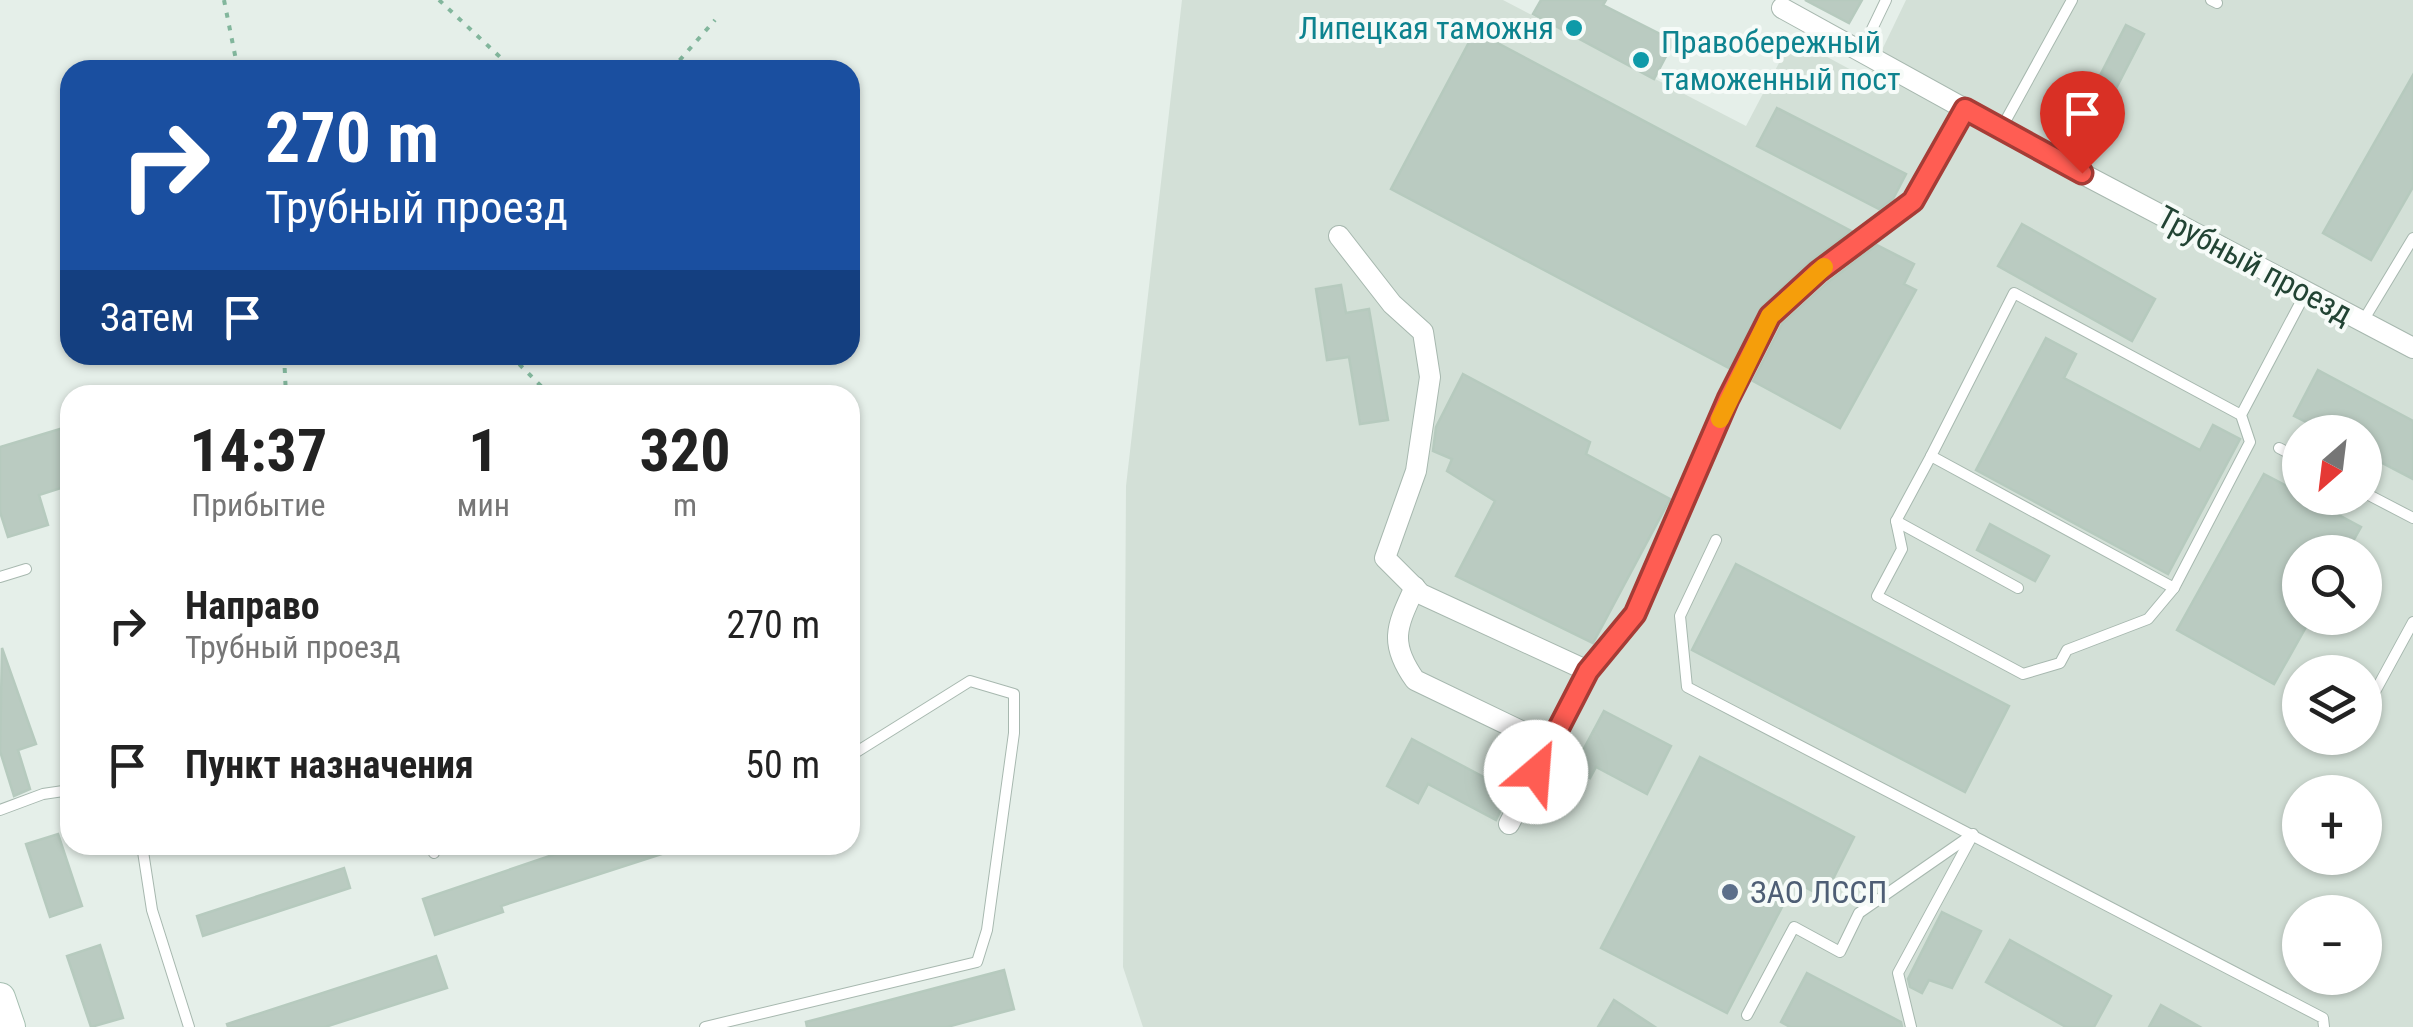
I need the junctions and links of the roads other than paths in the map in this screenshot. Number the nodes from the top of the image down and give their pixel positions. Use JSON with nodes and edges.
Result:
{"nodes":[{"id":1,"x":1886,"y":0,"type":"edge"},
{"id":2,"x":2072,"y":0,"type":"edge"},
{"id":3,"x":1775,"y":4,"type":"edge"},
{"id":4,"x":1861,"y":52,"type":"junction"},
{"id":5,"x":1965,"y":109,"type":"junction"},
{"id":6,"x":2001,"y":129,"type":"junction"},
{"id":7,"x":1339,"y":236,"type":"dead end"},
{"id":8,"x":2413,"y":238,"type":"edge"},
{"id":9,"x":2306,"y":292,"type":"junction"},
{"id":10,"x":2363,"y":322,"type":"junction"},
{"id":11,"x":2413,"y":348,"type":"edge"},
{"id":12,"x":2240,"y":414,"type":"junction"},
{"id":13,"x":2279,"y":448,"type":"dead end"},
{"id":14,"x":2282,"y":450,"type":"edge"},
{"id":15,"x":1931,"y":456,"type":"junction"},
{"id":16,"x":2382,"y":502,"type":"edge"},
{"id":17,"x":2413,"y":518,"type":"edge"},
{"id":18,"x":1896,"y":521,"type":"junction"},
{"id":19,"x":1716,"y":540,"type":"dead end"},
{"id":20,"x":26,"y":569,"type":"dead end"},
{"id":21,"x":0,"y":577,"type":"edge"},
{"id":22,"x":1415,"y":588,"type":"junction"},
{"id":23,"x":2018,"y":588,"type":"dead end"},
{"id":24,"x":2174,"y":588,"type":"junction"},
{"id":25,"x":2413,"y":622,"type":"edge"},
{"id":26,"x":1588,"y":671,"type":"junction"},
{"id":27,"x":2382,"y":681,"type":"edge"},
{"id":28,"x":1550,"y":745,"type":"junction"},
{"id":29,"x":860,"y":750,"type":"edge"},
{"id":30,"x":60,"y":791,"type":"edge"},
{"id":31,"x":0,"y":810,"type":"edge"},
{"id":32,"x":1509,"y":824,"type":"dead end"},
{"id":33,"x":1973,"y":834,"type":"junction"},
{"id":34,"x":144,"y":855,"type":"edge"},
{"id":35,"x":0,"y":998,"type":"edge"},
{"id":36,"x":1748,"y":1015,"type":"dead end"},
{"id":37,"x":10,"y":1027,"type":"edge"},
{"id":38,"x":189,"y":1027,"type":"edge"},
{"id":39,"x":705,"y":1027,"type":"edge"},
{"id":40,"x":1911,"y":1027,"type":"edge"},
{"id":41,"x":2324,"y":1027,"type":"edge"}],
"edges":[{"from":1,"to":4,"type":"lane"},
{"from":2,"to":6,"type":"lane"},
{"from":3,"to":4,"type":"street","name":"Трубный проезд"},
{"from":4,"to":5,"type":"street","name":"Трубный проезд"},
{"from":5,"to":6,"type":"street","name":"Трубный проезд"},
{"from":5,"to":26,"type":"street"},
{"from":6,"to":9,"type":"street","name":"Трубный проезд"},
{"from":7,"to":22,"type":"street"},
{"from":8,"to":10,"type":"lane"},
{"from":9,"to":10,"type":"street","name":"Трубный проезд"},
{"from":9,"to":12,"type":"lane"},
{"from":10,"to":11,"type":"street","name":"Трубный проезд"},
{"from":12,"to":15,"type":"lane"},
{"from":12,"to":24,"type":"lane"},
{"from":13,"to":14,"type":"lane"},
{"from":15,"to":18,"type":"lane"},
{"from":15,"to":24,"type":"lane"},
{"from":16,"to":17,"type":"lane"},
{"from":18,"to":23,"type":"lane"},
{"from":18,"to":24,"type":"lane"},
{"from":19,"to":33,"type":"lane"},
{"from":20,"to":21,"type":"lane"},
{"from":22,"to":26,"type":"street"},
{"from":22,"to":28,"type":"street"},
{"from":25,"to":27,"type":"lane"},
{"from":26,"to":28,"type":"street"},
{"from":28,"to":32,"type":"street"},
{"from":29,"to":39,"type":"lane"},
{"from":30,"to":31,"type":"lane"},
{"from":33,"to":36,"type":"lane"},
{"from":33,"to":40,"type":"lane"},
{"from":33,"to":41,"type":"lane"},
{"from":34,"to":38,"type":"lane"},
{"from":35,"to":37,"type":"street"}]}
